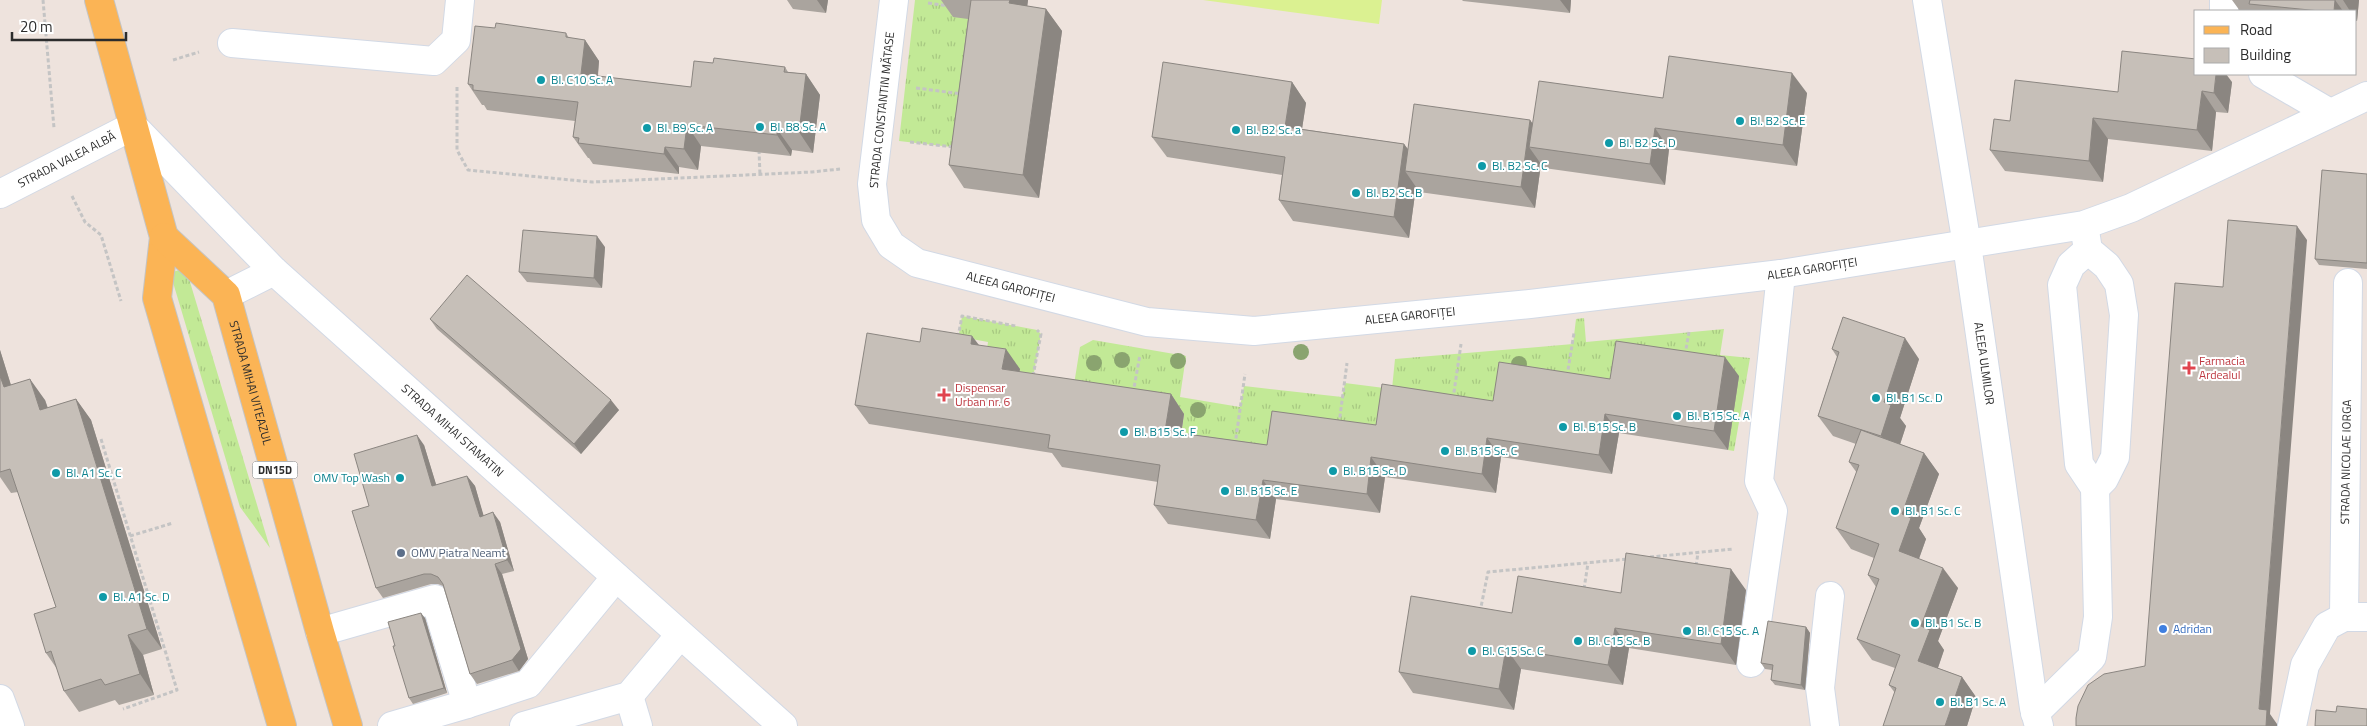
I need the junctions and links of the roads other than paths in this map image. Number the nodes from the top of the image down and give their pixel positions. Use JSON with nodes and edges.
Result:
{"nodes":[{"id":1,"x":99,"y":0,"type":"edge"},
{"id":2,"x":460,"y":0,"type":"edge"},
{"id":3,"x":894,"y":0,"type":"edge"},
{"id":4,"x":1927,"y":0,"type":"edge"},
{"id":5,"x":232,"y":43,"type":"dead end"},
{"id":6,"x":2265,"y":75,"type":"edge"},
{"id":7,"x":2367,"y":96,"type":"edge"},
{"id":8,"x":2330,"y":113,"type":"junction"},
{"id":9,"x":133,"y":126,"type":"junction"},
{"id":10,"x":0,"y":194,"type":"edge"},
{"id":11,"x":876,"y":220,"type":"joint"},
{"id":12,"x":164,"y":237,"type":"junction"},
{"id":13,"x":2086,"y":237,"type":"junction"},
{"id":14,"x":1967,"y":245,"type":"junction"},
{"id":15,"x":274,"y":271,"type":"junction"},
{"id":16,"x":1781,"y":274,"type":"junction"},
{"id":17,"x":2348,"y":283,"type":"dead end"},
{"id":18,"x":226,"y":296,"type":"junction"},
{"id":19,"x":2095,"y":488,"type":"junction"},
{"id":20,"x":616,"y":577,"type":"junction"},
{"id":21,"x":1830,"y":596,"type":"dead end"},
{"id":22,"x":2355,"y":617,"type":"edge"},
{"id":23,"x":320,"y":632,"type":"junction"},
{"id":24,"x":680,"y":635,"type":"junction"},
{"id":25,"x":1751,"y":663,"type":"dead end"},
{"id":26,"x":628,"y":696,"type":"junction"},
{"id":27,"x":0,"y":699,"type":"edge"},
{"id":28,"x":467,"y":704,"type":"junction"},
{"id":29,"x":2037,"y":720,"type":"edge"},
{"id":30,"x":10,"y":726,"type":"edge"},
{"id":31,"x":282,"y":726,"type":"edge"},
{"id":32,"x":348,"y":726,"type":"edge"},
{"id":33,"x":392,"y":726,"type":"edge"},
{"id":34,"x":524,"y":726,"type":"edge"},
{"id":35,"x":638,"y":726,"type":"edge"},
{"id":36,"x":783,"y":726,"type":"edge"},
{"id":37,"x":1825,"y":726,"type":"edge"},
{"id":38,"x":2292,"y":726,"type":"edge"}],
"edges":[{"from":1,"to":9,"type":"main road"},
{"from":2,"to":5,"type":"street"},
{"from":3,"to":11,"type":"street","name":"STRADA CONSTANTIN MĂTASE"},
{"from":4,"to":14,"type":"street","name":"ALEEA ULMILOR"},
{"from":6,"to":8,"type":"street"},
{"from":7,"to":8,"type":"street","name":"ALEEA GAROFIȚEI"},
{"from":8,"to":13,"type":"street","name":"ALEEA GAROFIȚEI"},
{"from":9,"to":10,"type":"street","name":"STRADA VALEA ALBĂ"},
{"from":9,"to":12,"type":"main road"},
{"from":9,"to":15,"type":"street","name":"STRADA MIHAI STAMATIN"},
{"from":11,"to":16,"type":"street","name":"ALEEA GAROFIȚEI"},
{"from":12,"to":18,"type":"main road"},
{"from":12,"to":31,"type":"main road"},
{"from":13,"to":14,"type":"street","name":"ALEEA GAROFIȚEI"},
{"from":13,"to":19,"type":"street"},
{"from":13,"to":19,"type":"street"},
{"from":14,"to":16,"type":"street","name":"ALEEA GAROFIȚEI"},
{"from":14,"to":29,"type":"street","name":"ALEEA ULMILOR"},
{"from":15,"to":18,"type":"street"},
{"from":15,"to":20,"type":"street","name":"STRADA MIHAI STAMATIN"},
{"from":16,"to":25,"type":"street"},
{"from":17,"to":22,"type":"street","name":"STRADA NICOLAE IORGA"},
{"from":18,"to":23,"type":"main road","name":"STRADA MIHAI VITEAZUL","number":"DN15D"},
{"from":19,"to":29,"type":"street"},
{"from":20,"to":24,"type":"street","name":"STRADA MIHAI STAMATIN"},
{"from":20,"to":28,"type":"street"},
{"from":21,"to":37,"type":"street"},
{"from":22,"to":38,"type":"street"},
{"from":23,"to":28,"type":"street"},
{"from":23,"to":32,"type":"main road","name":"STRADA MIHAI VITEAZUL","number":"DN15D"},
{"from":24,"to":26,"type":"street"},
{"from":24,"to":36,"type":"street","name":"STRADA MIHAI STAMATIN"},
{"from":26,"to":34,"type":"street"},
{"from":26,"to":35,"type":"street"},
{"from":27,"to":30,"type":"street"},
{"from":28,"to":33,"type":"street"}]}
